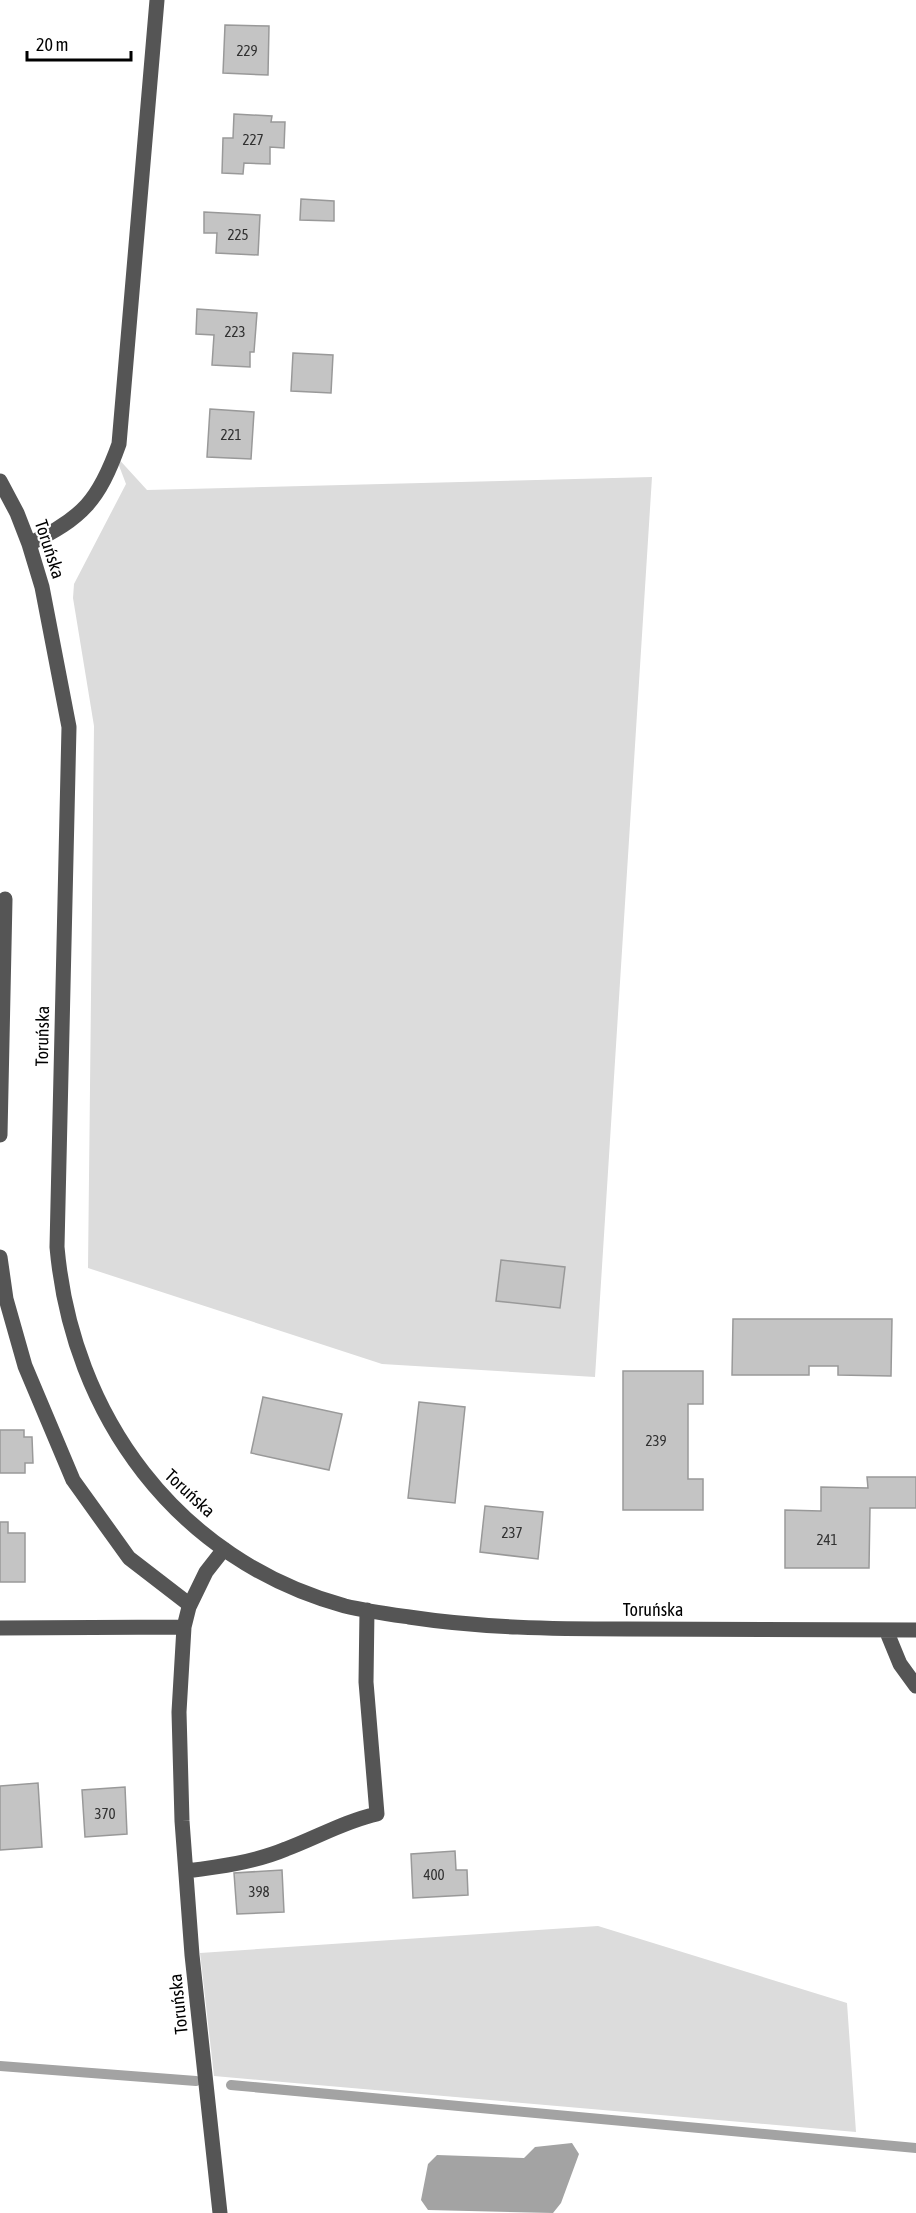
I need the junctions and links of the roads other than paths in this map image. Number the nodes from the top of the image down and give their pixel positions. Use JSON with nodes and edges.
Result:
{"nodes":[{"id":1,"x":157,"y":0,"type":"edge"},
{"id":2,"x":0,"y":481,"type":"edge"},
{"id":3,"x":29,"y":544,"type":"junction"},
{"id":4,"x":5,"y":899,"type":"dead end"},
{"id":5,"x":0,"y":1135,"type":"edge"},
{"id":6,"x":0,"y":1257,"type":"edge"},
{"id":7,"x":224,"y":1549,"type":"junction"},
{"id":8,"x":190,"y":1605,"type":"junction"},
{"id":9,"x":367,"y":1610,"type":"junction"},
{"id":10,"x":184,"y":1627,"type":"junction"},
{"id":11,"x":0,"y":1628,"type":"edge"},
{"id":12,"x":886,"y":1630,"type":"junction"},
{"id":13,"x":916,"y":1630,"type":"edge"},
{"id":14,"x":916,"y":1686,"type":"edge"},
{"id":15,"x":186,"y":1870,"type":"junction"},
{"id":16,"x":220,"y":2213,"type":"edge"}],
"edges":[{"from":1,"to":3,"type":"street"},
{"from":2,"to":3,"type":"street","name":"Toruńska"},
{"from":3,"to":7,"type":"street","name":"Toruńska"},
{"from":4,"to":5,"type":"street"},
{"from":6,"to":8,"type":"street"},
{"from":7,"to":8,"type":"street","name":"Toruńska"},
{"from":7,"to":9,"type":"street","name":"Toruńska"},
{"from":8,"to":10,"type":"street","name":"Toruńska"},
{"from":9,"to":12,"type":"street","name":"Toruńska"},
{"from":9,"to":15,"type":"street"},
{"from":10,"to":11,"type":"street"},
{"from":10,"to":15,"type":"street","name":"Toruńska"},
{"from":12,"to":13,"type":"street","name":"Toruńska"},
{"from":12,"to":14,"type":"street"},
{"from":15,"to":16,"type":"street","name":"Toruńska"}]}
